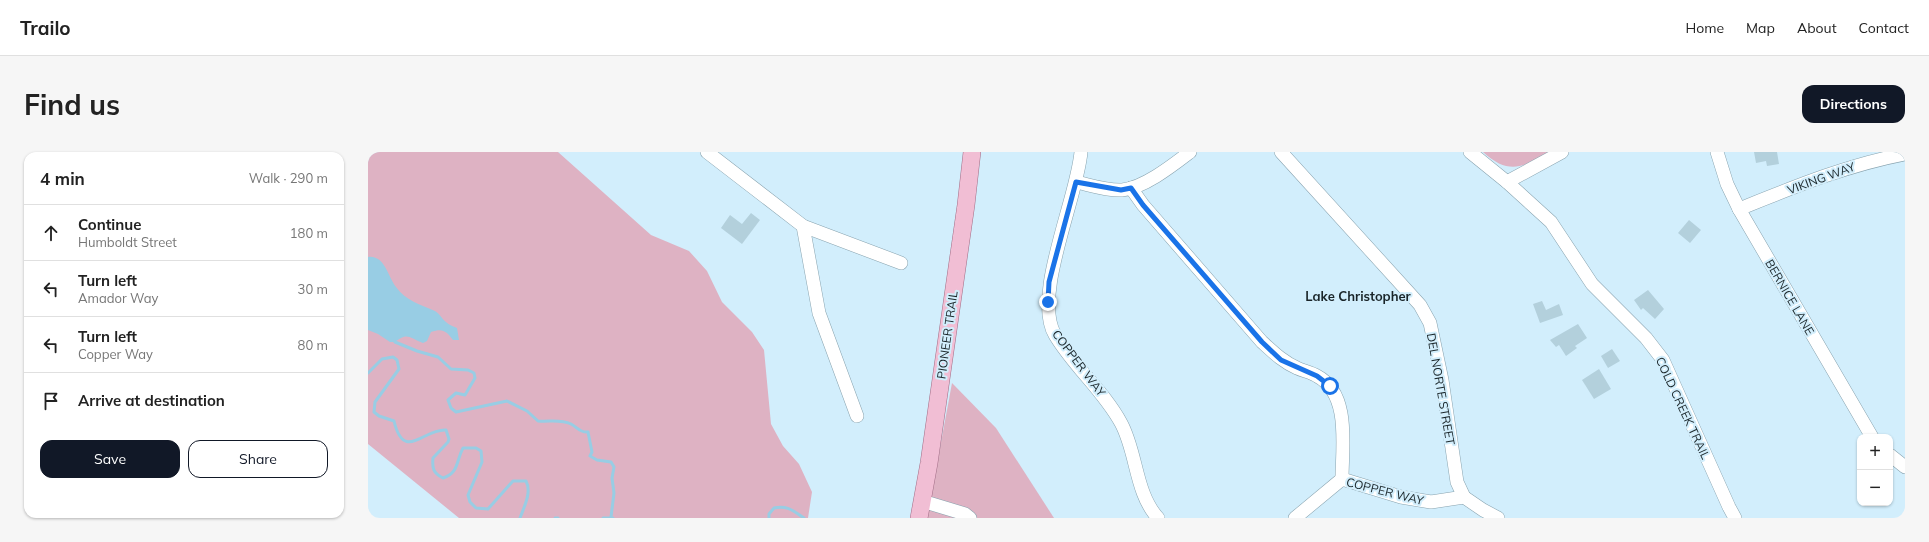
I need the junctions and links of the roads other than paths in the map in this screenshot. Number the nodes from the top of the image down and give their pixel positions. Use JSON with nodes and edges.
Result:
{"nodes":[{"id":1,"x":707,"y":152,"type":"edge"},
{"id":2,"x":972,"y":152,"type":"edge"},
{"id":3,"x":1081,"y":152,"type":"edge"},
{"id":4,"x":1190,"y":152,"type":"edge"},
{"id":5,"x":1280,"y":152,"type":"edge"},
{"id":6,"x":1470,"y":152,"type":"edge"},
{"id":7,"x":1562,"y":152,"type":"edge"},
{"id":8,"x":1717,"y":152,"type":"edge"},
{"id":9,"x":1905,"y":154,"type":"edge"},
{"id":10,"x":1076,"y":182,"type":"junction"},
{"id":11,"x":1507,"y":182,"type":"junction"},
{"id":12,"x":1131,"y":188,"type":"junction"},
{"id":13,"x":1739,"y":209,"type":"junction"},
{"id":14,"x":803,"y":226,"type":"junction"},
{"id":15,"x":901,"y":263,"type":"dead end"},
{"id":16,"x":857,"y":416,"type":"dead end"},
{"id":17,"x":1870,"y":434,"type":"edge"},
{"id":18,"x":1893,"y":457,"type":"edge"},
{"id":19,"x":1905,"y":467,"type":"edge"},
{"id":20,"x":1342,"y":479,"type":"junction"},
{"id":21,"x":1464,"y":497,"type":"junction"},
{"id":22,"x":922,"y":501,"type":"junction"},
{"id":23,"x":919,"y":518,"type":"edge"},
{"id":24,"x":970,"y":518,"type":"edge"},
{"id":25,"x":1158,"y":518,"type":"edge"},
{"id":26,"x":1295,"y":518,"type":"edge"},
{"id":27,"x":1498,"y":518,"type":"edge"},
{"id":28,"x":1736,"y":518,"type":"edge"}],
"edges":[{"from":1,"to":14,"type":"street"},
{"from":2,"to":22,"type":"main road","name":"PIONEER TRAIL"},
{"from":3,"to":10,"type":"street","name":"COPPER WAY"},
{"from":4,"to":12,"type":"street"},
{"from":5,"to":21,"type":"street","name":"DEL NORTE STREET"},
{"from":6,"to":11,"type":"street","name":"COLD CREEK TRAIL"},
{"from":7,"to":11,"type":"street"},
{"from":8,"to":13,"type":"street","name":"BERNICE LANE"},
{"from":9,"to":13,"type":"street","name":"VIKING WAY"},
{"from":10,"to":12,"type":"street"},
{"from":10,"to":25,"type":"street","name":"COPPER WAY"},
{"from":11,"to":28,"type":"street","name":"COLD CREEK TRAIL"},
{"from":12,"to":20,"type":"street"},
{"from":13,"to":17,"type":"street","name":"BERNICE LANE"},
{"from":14,"to":15,"type":"street"},
{"from":14,"to":16,"type":"street"},
{"from":18,"to":19,"type":"street"},
{"from":20,"to":21,"type":"street","name":"COPPER WAY"},
{"from":20,"to":26,"type":"street","name":"COPPER WAY"},
{"from":21,"to":27,"type":"street"},
{"from":22,"to":23,"type":"main road","name":"PIONEER TRAIL"},
{"from":22,"to":24,"type":"street"}]}
